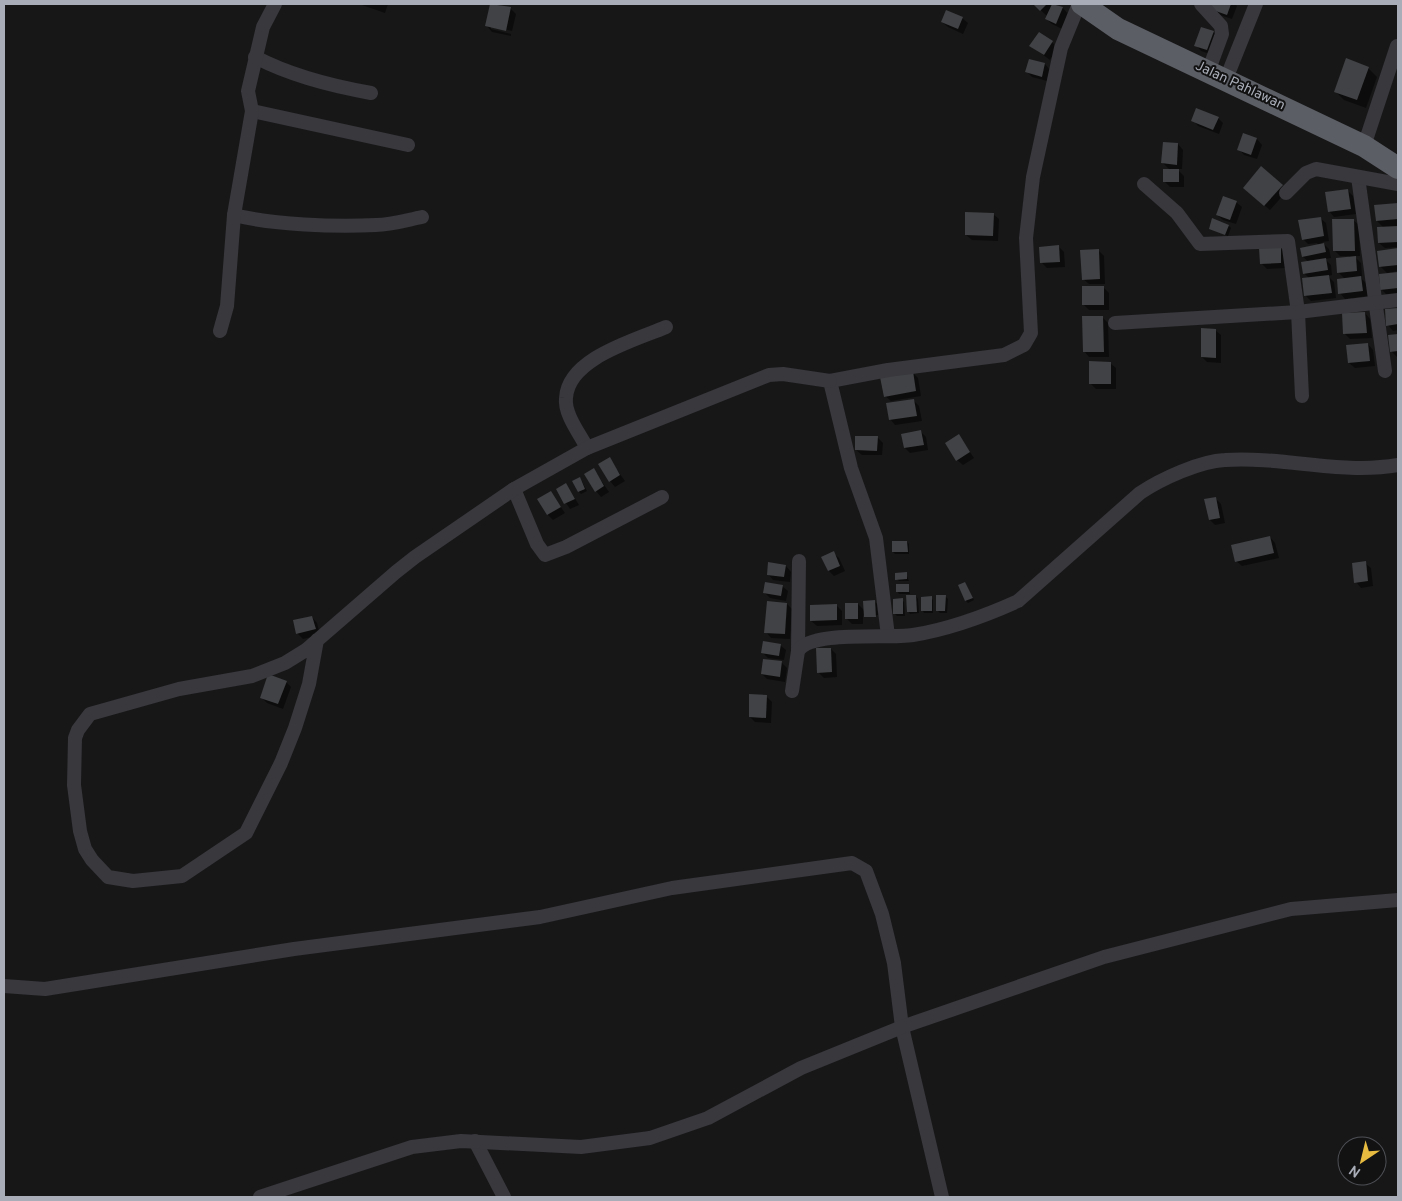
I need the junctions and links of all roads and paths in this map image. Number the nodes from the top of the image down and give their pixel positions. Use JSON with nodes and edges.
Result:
{"nodes":[{"id":1,"x":275,"y":4,"type":"edge"},
{"id":2,"x":1080,"y":4,"type":"edge"},
{"id":3,"x":1201,"y":4,"type":"edge"},
{"id":4,"x":1256,"y":4,"type":"edge"},
{"id":5,"x":1397,"y":46,"type":"edge"},
{"id":6,"x":254,"y":57,"type":"junction"},
{"id":7,"x":1217,"y":75,"type":"junction"},
{"id":8,"x":371,"y":93,"type":"dead end"},
{"id":9,"x":252,"y":111,"type":"junction"},
{"id":10,"x":408,"y":145,"type":"dead end"},
{"id":11,"x":1364,"y":146,"type":"junction"},
{"id":12,"x":1398,"y":168,"type":"edge"},
{"id":13,"x":1358,"y":177,"type":"junction"},
{"id":14,"x":1144,"y":184,"type":"dead end"},
{"id":15,"x":1398,"y":184,"type":"edge"},
{"id":16,"x":1286,"y":193,"type":"dead end"},
{"id":17,"x":234,"y":216,"type":"junction"},
{"id":18,"x":422,"y":217,"type":"dead end"},
{"id":19,"x":1398,"y":300,"type":"edge"},
{"id":20,"x":1374,"y":302,"type":"junction"},
{"id":21,"x":1298,"y":312,"type":"junction"},
{"id":22,"x":1115,"y":323,"type":"dead end"},
{"id":23,"x":666,"y":327,"type":"dead end"},
{"id":24,"x":220,"y":331,"type":"dead end"},
{"id":25,"x":1385,"y":371,"type":"dead end"},
{"id":26,"x":830,"y":381,"type":"junction"},
{"id":27,"x":1302,"y":396,"type":"dead end"},
{"id":28,"x":586,"y":448,"type":"junction"},
{"id":29,"x":1398,"y":465,"type":"edge"},
{"id":30,"x":514,"y":490,"type":"junction"},
{"id":31,"x":662,"y":497,"type":"dead end"},
{"id":32,"x":799,"y":561,"type":"dead end"},
{"id":33,"x":888,"y":636,"type":"junction"},
{"id":34,"x":317,"y":640,"type":"junction"},
{"id":35,"x":798,"y":651,"type":"junction"},
{"id":36,"x":792,"y":691,"type":"dead end"},
{"id":37,"x":1398,"y":900,"type":"edge"},
{"id":38,"x":4,"y":986,"type":"edge"},
{"id":39,"x":902,"y":1027,"type":"junction"},
{"id":40,"x":475,"y":1141,"type":"junction"},
{"id":41,"x":260,"y":1197,"type":"edge"},
{"id":42,"x":504,"y":1197,"type":"edge"},
{"id":43,"x":942,"y":1197,"type":"edge"}],
"edges":[{"from":1,"to":6,"type":"street"},
{"from":2,"to":7,"type":"highway","name":"Jalan Pahlawan"},
{"from":2,"to":26,"type":"street"},
{"from":3,"to":7,"type":"street"},
{"from":4,"to":7,"type":"street"},
{"from":5,"to":11,"type":"street"},
{"from":6,"to":8,"type":"street"},
{"from":6,"to":9,"type":"street"},
{"from":7,"to":11,"type":"highway","name":"Jalan Pahlawan"},
{"from":9,"to":10,"type":"street"},
{"from":9,"to":17,"type":"street"},
{"from":11,"to":12,"type":"highway","name":"Jalan Pahlawan"},
{"from":13,"to":15,"type":"street"},
{"from":13,"to":16,"type":"street"},
{"from":13,"to":20,"type":"street"},
{"from":14,"to":21,"type":"street"},
{"from":17,"to":18,"type":"street"},
{"from":17,"to":24,"type":"street"},
{"from":19,"to":20,"type":"street"},
{"from":20,"to":21,"type":"street"},
{"from":20,"to":25,"type":"street"},
{"from":21,"to":22,"type":"street"},
{"from":21,"to":27,"type":"street"},
{"from":23,"to":28,"type":"street"},
{"from":26,"to":28,"type":"street"},
{"from":26,"to":33,"type":"street"},
{"from":28,"to":30,"type":"street"},
{"from":29,"to":33,"type":"street"},
{"from":30,"to":31,"type":"street"},
{"from":30,"to":34,"type":"street"},
{"from":32,"to":35,"type":"street"},
{"from":33,"to":35,"type":"street"},
{"from":34,"to":34,"type":"street"},
{"from":35,"to":36,"type":"street"},
{"from":37,"to":39,"type":"street"},
{"from":38,"to":39,"type":"street"},
{"from":39,"to":40,"type":"street"},
{"from":39,"to":43,"type":"street"},
{"from":40,"to":41,"type":"street"},
{"from":40,"to":42,"type":"street"}]}
